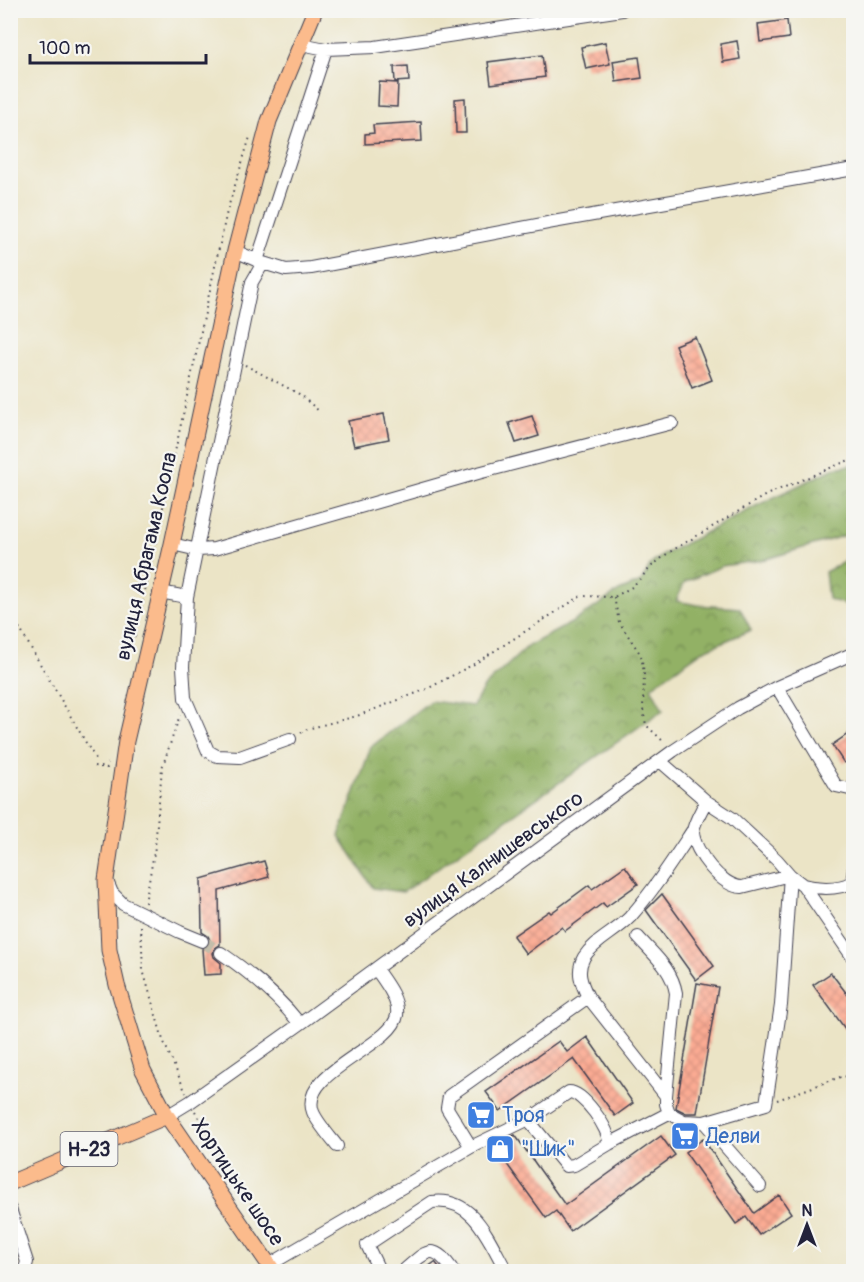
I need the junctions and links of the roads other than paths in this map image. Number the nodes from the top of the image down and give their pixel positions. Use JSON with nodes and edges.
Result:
{"nodes":[{"id":1,"x":315,"y":10,"type":"edge"},
{"id":2,"x":622,"y":10,"type":"edge"},
{"id":3,"x":301,"y":44,"type":"junction"},
{"id":4,"x":326,"y":49,"type":"junction"},
{"id":5,"x":854,"y":168,"type":"edge"},
{"id":6,"x":235,"y":251,"type":"junction"},
{"id":7,"x":260,"y":262,"type":"junction"},
{"id":8,"x":672,"y":423,"type":"dead end"},
{"id":9,"x":172,"y":544,"type":"junction"},
{"id":10,"x":198,"y":550,"type":"junction"},
{"id":11,"x":160,"y":592,"type":"junction"},
{"id":12,"x":187,"y":597,"type":"junction"},
{"id":13,"x":854,"y":652,"type":"edge"},
{"id":14,"x":777,"y":687,"type":"junction"},
{"id":15,"x":290,"y":739,"type":"road end"},
{"id":16,"x":660,"y":761,"type":"junction"},
{"id":17,"x":854,"y":790,"type":"edge"},
{"id":18,"x":706,"y":801,"type":"junction"},
{"id":19,"x":693,"y":830,"type":"junction"},
{"id":20,"x":854,"y":867,"type":"edge"},
{"id":21,"x":790,"y":875,"type":"junction"},
{"id":22,"x":106,"y":880,"type":"junction"},
{"id":23,"x":853,"y":883,"type":"edge"},
{"id":24,"x":803,"y":885,"type":"junction"},
{"id":25,"x":638,"y":937,"type":"dead end"},
{"id":26,"x":202,"y":941,"type":"tunnel mouth"},
{"id":27,"x":220,"y":953,"type":"tunnel mouth"},
{"id":28,"x":854,"y":959,"type":"edge"},
{"id":29,"x":376,"y":969,"type":"junction"},
{"id":30,"x":588,"y":997,"type":"junction"},
{"id":31,"x":300,"y":1024,"type":"junction"},
{"id":32,"x":666,"y":1096,"type":"junction"},
{"id":33,"x":669,"y":1113,"type":"junction"},
{"id":34,"x":167,"y":1116,"type":"junction"},
{"id":35,"x":531,"y":1118,"type":"junction"},
{"id":36,"x":704,"y":1122,"type":"junction"},
{"id":37,"x":609,"y":1144,"type":"junction"},
{"id":38,"x":337,"y":1146,"type":"dead end"},
{"id":39,"x":471,"y":1147,"type":"junction"},
{"id":40,"x":10,"y":1183,"type":"edge"},
{"id":41,"x":760,"y":1186,"type":"dead end"},
{"id":42,"x":10,"y":1209,"type":"edge"},
{"id":43,"x":271,"y":1268,"type":"edge"},
{"id":44,"x":24,"y":1272,"type":"edge"},
{"id":45,"x":380,"y":1272,"type":"edge"},
{"id":46,"x":402,"y":1272,"type":"edge"},
{"id":47,"x":454,"y":1272,"type":"edge"},
{"id":48,"x":507,"y":1272,"type":"edge"}],
"edges":[{"from":1,"to":3,"type":"main road","name":"вулиця Абрагама Коопа"},
{"from":2,"to":4,"type":"street"},
{"from":3,"to":4,"type":"street"},
{"from":3,"to":6,"type":"main road","name":"вулиця Абрагама Коопа"},
{"from":4,"to":7,"type":"street"},
{"from":5,"to":7,"type":"street"},
{"from":6,"to":7,"type":"street"},
{"from":6,"to":9,"type":"main road","name":"вулиця Абрагама Коопа"},
{"from":7,"to":10,"type":"street"},
{"from":8,"to":10,"type":"street"},
{"from":9,"to":10,"type":"street"},
{"from":9,"to":11,"type":"main road","name":"вулиця Абрагама Коопа"},
{"from":10,"to":12,"type":"street"},
{"from":11,"to":12,"type":"street"},
{"from":11,"to":22,"type":"main road","name":"вулиця Абрагама Коопа"},
{"from":12,"to":15,"type":"street"},
{"from":13,"to":14,"type":"street","name":"вулиця Калнишевського"},
{"from":14,"to":16,"type":"street","name":"вулиця Калнишевського"},
{"from":14,"to":17,"type":"street"},
{"from":16,"to":18,"type":"street"},
{"from":16,"to":29,"type":"street","name":"вулиця Калнишевського"},
{"from":18,"to":19,"type":"street"},
{"from":18,"to":21,"type":"street"},
{"from":19,"to":21,"type":"street"},
{"from":19,"to":30,"type":"street"},
{"from":20,"to":23,"type":"street"},
{"from":21,"to":24,"type":"street"},
{"from":21,"to":36,"type":"street"},
{"from":22,"to":26,"type":"street"},
{"from":22,"to":34,"type":"main road","name":"вулиця Абрагама Коопа"},
{"from":23,"to":24,"type":"street"},
{"from":24,"to":28,"type":"street"},
{"from":25,"to":32,"type":"street"},
{"from":27,"to":31,"type":"street"},
{"from":29,"to":31,"type":"street","name":"вулиця Калнишевського"},
{"from":29,"to":38,"type":"street"},
{"from":30,"to":32,"type":"street"},
{"from":30,"to":39,"type":"street"},
{"from":31,"to":34,"type":"street","name":"вулиця Калнишевського"},
{"from":32,"to":33,"type":"street"},
{"from":33,"to":36,"type":"street"},
{"from":33,"to":37,"type":"street"},
{"from":34,"to":40,"type":"main road","number":"Н-23"},
{"from":34,"to":43,"type":"main road","name":"Хортицьке шосе"},
{"from":35,"to":37,"type":"street"},
{"from":35,"to":37,"type":"street"},
{"from":35,"to":39,"type":"street"},
{"from":36,"to":41,"type":"street"},
{"from":39,"to":43,"type":"street"},
{"from":42,"to":44,"type":"street"},
{"from":45,"to":48,"type":"street"},
{"from":46,"to":47,"type":"street"}]}
